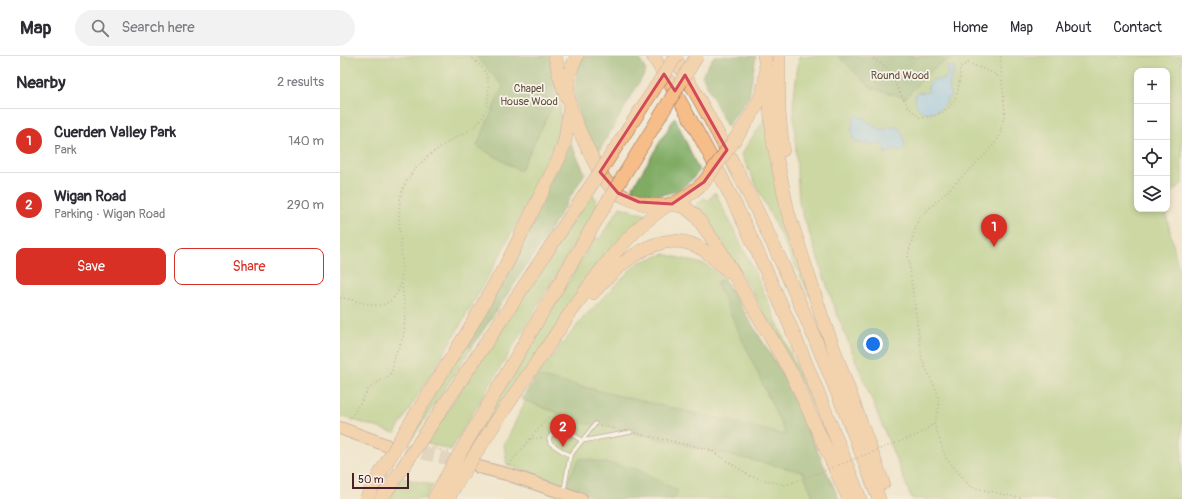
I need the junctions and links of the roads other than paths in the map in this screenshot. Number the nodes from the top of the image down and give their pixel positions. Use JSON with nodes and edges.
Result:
{"nodes":[{"id":1,"x":555,"y":56,"type":"edge"},
{"id":2,"x":578,"y":56,"type":"edge"},
{"id":3,"x":653,"y":56,"type":"edge"},
{"id":4,"x":675,"y":56,"type":"edge"},
{"id":5,"x":697,"y":56,"type":"edge"},
{"id":6,"x":779,"y":56,"type":"edge"},
{"id":7,"x":766,"y":61,"type":"edge"},
{"id":8,"x":568,"y":102,"type":"junction"},
{"id":9,"x":671,"y":204,"type":"junction"},
{"id":10,"x":799,"y":249,"type":"junction"},
{"id":11,"x":741,"y":286,"type":"junction"},
{"id":12,"x":552,"y":339,"type":"junction"},
{"id":13,"x":595,"y":424,"type":"road end"},
{"id":14,"x":344,"y":426,"type":"edge"},
{"id":15,"x":631,"y":432,"type":"road end"},
{"id":16,"x":582,"y":441,"type":"junction"},
{"id":17,"x":386,"y":445,"type":"tunnel mouth"},
{"id":18,"x":570,"y":456,"type":"junction"},
{"id":19,"x":477,"y":462,"type":"junction"},
{"id":20,"x":448,"y":492,"type":"edge"},
{"id":21,"x":564,"y":493,"type":"junction"},
{"id":22,"x":366,"y":499,"type":"edge"},
{"id":23,"x":381,"y":499,"type":"edge"},
{"id":24,"x":434,"y":499,"type":"edge"},
{"id":25,"x":581,"y":499,"type":"edge"},
{"id":26,"x":849,"y":499,"type":"edge"},
{"id":27,"x":860,"y":499,"type":"edge"},
{"id":28,"x":879,"y":499,"type":"edge"},
{"id":29,"x":888,"y":499,"type":"edge"}],
"edges":[{"from":1,"to":8,"type":"highway"},
{"from":2,"to":8,"type":"highway"},
{"from":3,"to":27,"type":"highway"},
{"from":4,"to":23,"type":"highway","bridge":true},
{"from":4,"to":28,"type":"highway"},
{"from":5,"to":20,"type":"highway","bridge":true},
{"from":6,"to":10,"type":"highway"},
{"from":7,"to":9,"type":"highway","bridge":true},
{"from":7,"to":10,"type":"highway"},
{"from":8,"to":9,"type":"highway"},
{"from":8,"to":22,"type":"highway","bridge":true},
{"from":9,"to":11,"type":"highway"},
{"from":9,"to":12,"type":"highway"},
{"from":10,"to":29,"type":"highway"},
{"from":11,"to":12,"type":"highway"},
{"from":11,"to":26,"type":"highway"},
{"from":12,"to":19,"type":"highway"},
{"from":13,"to":16,"type":"lane"},
{"from":14,"to":17,"type":"main road"},
{"from":15,"to":16,"type":"lane"},
{"from":16,"to":18,"type":"lane"},
{"from":16,"to":18,"type":"lane"},
{"from":18,"to":21,"type":"lane"},
{"from":19,"to":20,"type":"highway","bridge":true},
{"from":19,"to":21,"type":"main road"},
{"from":20,"to":24,"type":"highway"},
{"from":21,"to":25,"type":"main road"}]}
